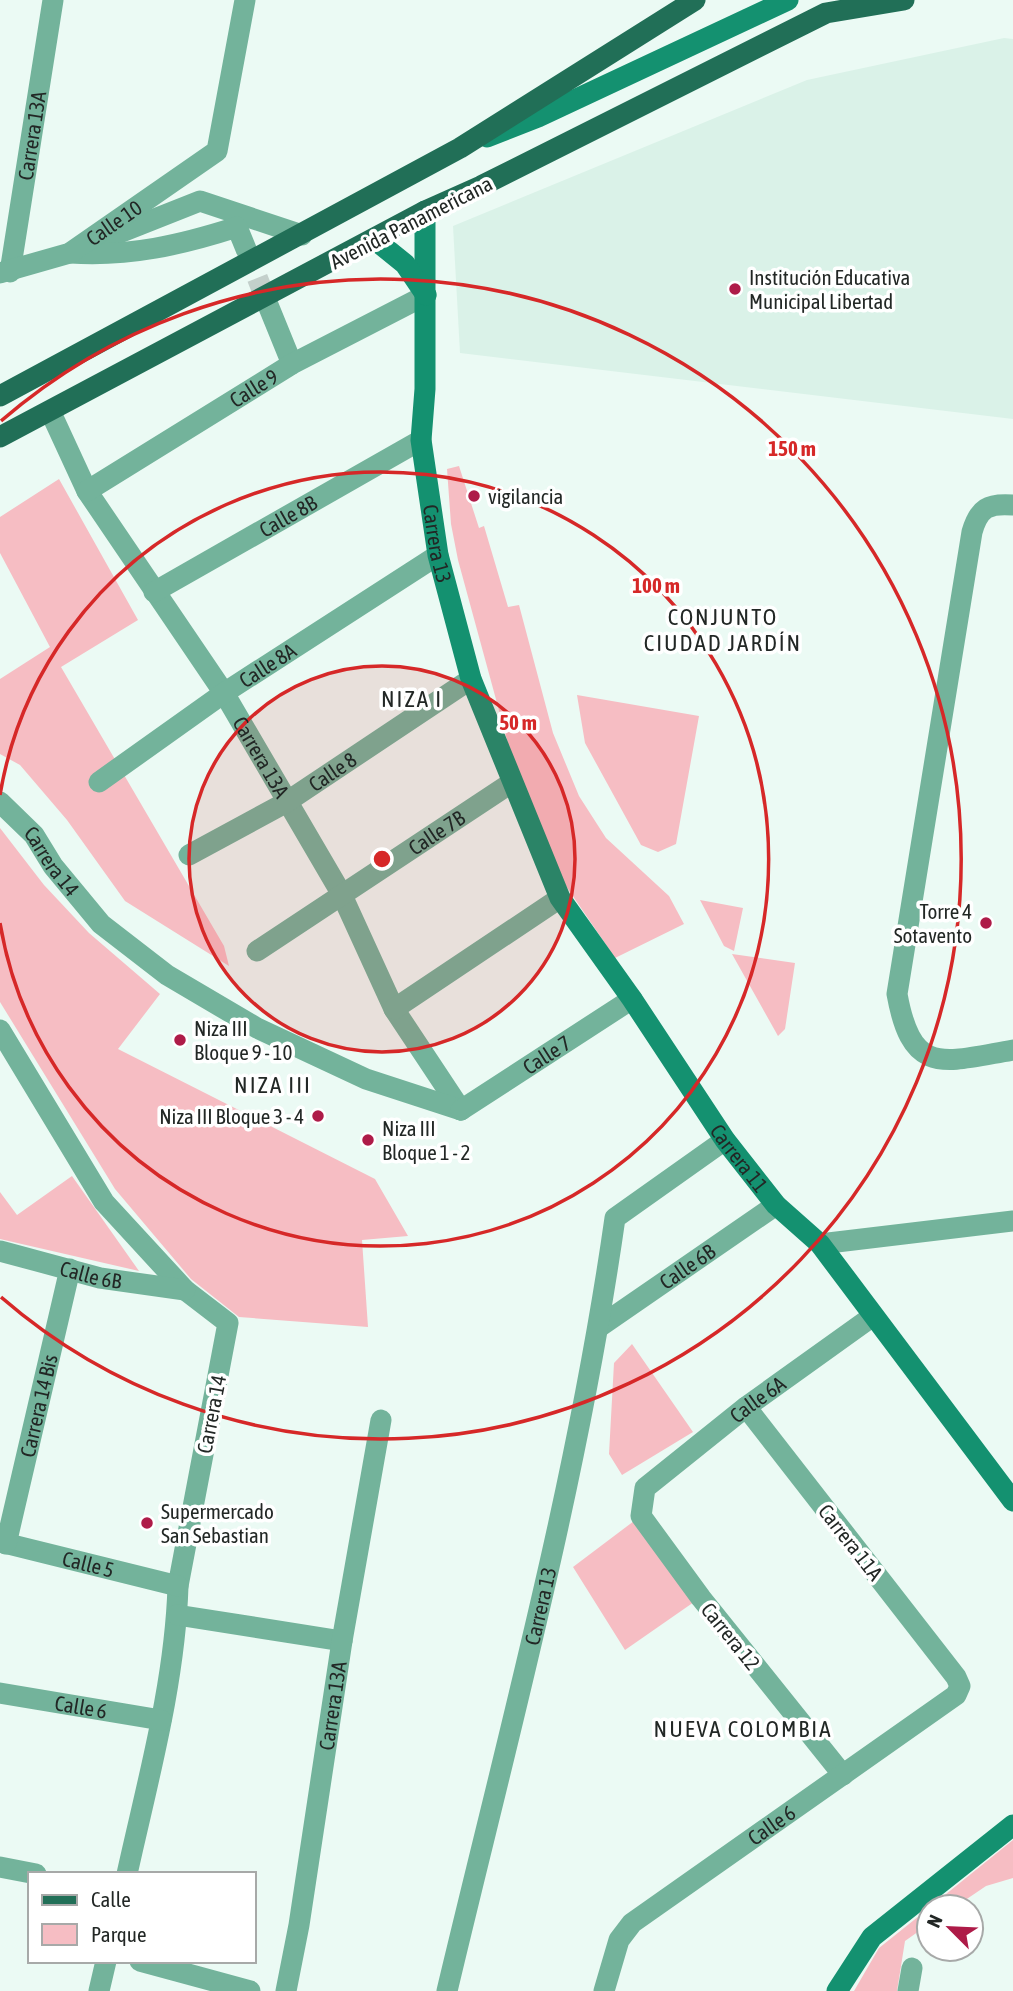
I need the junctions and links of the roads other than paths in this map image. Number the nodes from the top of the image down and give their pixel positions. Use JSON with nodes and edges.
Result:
{"nodes":[{"id":1,"x":52,"y":0,"type":"edge"},
{"id":2,"x":244,"y":0,"type":"edge"},
{"id":3,"x":788,"y":0,"type":"edge"},
{"id":4,"x":857,"y":0,"type":"edge"},
{"id":5,"x":904,"y":0,"type":"edge"},
{"id":6,"x":692,"y":1,"type":"edge"},
{"id":7,"x":826,"y":13,"type":"junction"},
{"id":8,"x":460,"y":148,"type":"junction"},
{"id":9,"x":425,"y":211,"type":"junction"},
{"id":10,"x":302,"y":235,"type":"junction"},
{"id":11,"x":374,"y":239,"type":"junction"},
{"id":12,"x":246,"y":249,"type":"tunnel mouth"},
{"id":13,"x":70,"y":253,"type":"junction"},
{"id":14,"x":5,"y":273,"type":"edge"},
{"id":15,"x":426,"y":295,"type":"junction"},
{"id":16,"x":268,"y":305,"type":"tunnel mouth"},
{"id":17,"x":292,"y":365,"type":"junction"},
{"id":18,"x":0,"y":396,"type":"edge"},
{"id":19,"x":51,"y":413,"type":"junction"},
{"id":20,"x":0,"y":437,"type":"edge"},
{"id":21,"x":421,"y":440,"type":"junction"},
{"id":22,"x":87,"y":491,"type":"junction"},
{"id":23,"x":1013,"y":505,"type":"edge"},
{"id":24,"x":438,"y":555,"type":"junction"},
{"id":25,"x":154,"y":592,"type":"junction"},
{"id":26,"x":471,"y":679,"type":"junction"},
{"id":27,"x":224,"y":693,"type":"junction"},
{"id":28,"x":99,"y":782,"type":"dead end"},
{"id":29,"x":511,"y":783,"type":"junction"},
{"id":30,"x":0,"y":802,"type":"edge"},
{"id":31,"x":285,"y":803,"type":"junction"},
{"id":32,"x":189,"y":855,"type":"dead end"},
{"id":33,"x":341,"y":893,"type":"junction"},
{"id":34,"x":560,"y":898,"type":"junction"},
{"id":35,"x":257,"y":951,"type":"dead end"},
{"id":36,"x":632,"y":999,"type":"junction"},
{"id":37,"x":394,"y":1009,"type":"junction"},
{"id":38,"x":0,"y":1030,"type":"edge"},
{"id":39,"x":1013,"y":1050,"type":"edge"},
{"id":40,"x":460,"y":1110,"type":"junction"},
{"id":41,"x":725,"y":1140,"type":"junction"},
{"id":42,"x":776,"y":1205,"type":"junction"},
{"id":43,"x":1013,"y":1221,"type":"edge"},
{"id":44,"x":820,"y":1244,"type":"junction"},
{"id":45,"x":0,"y":1251,"type":"edge"},
{"id":46,"x":70,"y":1269,"type":"junction"},
{"id":47,"x":185,"y":1290,"type":"junction"},
{"id":48,"x":873,"y":1316,"type":"junction"},
{"id":49,"x":599,"y":1326,"type":"junction"},
{"id":50,"x":746,"y":1407,"type":"junction"},
{"id":51,"x":381,"y":1420,"type":"dead end"},
{"id":52,"x":645,"y":1488,"type":"joint"},
{"id":53,"x":1013,"y":1501,"type":"edge"},
{"id":54,"x":3,"y":1543,"type":"edge"},
{"id":55,"x":178,"y":1586,"type":"junction"},
{"id":56,"x":177,"y":1615,"type":"junction"},
{"id":57,"x":342,"y":1642,"type":"junction"},
{"id":58,"x":956,"y":1676,"type":"joint"},
{"id":59,"x":0,"y":1693,"type":"edge"},
{"id":60,"x":161,"y":1720,"type":"junction"},
{"id":61,"x":843,"y":1775,"type":"junction"},
{"id":62,"x":1013,"y":1825,"type":"edge"},
{"id":63,"x":0,"y":1867,"type":"edge"},
{"id":64,"x":28,"y":1872,"type":"edge"},
{"id":65,"x":127,"y":1872,"type":"edge"},
{"id":66,"x":106,"y":1963,"type":"edge"},
{"id":67,"x":147,"y":1963,"type":"edge"},
{"id":68,"x":912,"y":1968,"type":"dead end"},
{"id":69,"x":99,"y":1991,"type":"edge"},
{"id":70,"x":250,"y":1991,"type":"edge"},
{"id":71,"x":286,"y":1991,"type":"edge"},
{"id":72,"x":447,"y":1991,"type":"edge"},
{"id":73,"x":604,"y":1991,"type":"edge"},
{"id":74,"x":837,"y":1991,"type":"edge"},
{"id":75,"x":908,"y":1991,"type":"edge"}],
"edges":[{"from":1,"to":14,"type":"street","name":"Carrera 13A"},
{"from":2,"to":13,"type":"street","name":"Calle 10"},
{"from":3,"to":8,"type":"street"},
{"from":4,"to":7,"type":"street"},
{"from":5,"to":7,"type":"main road","name":"Avenida Panamericana"},
{"from":6,"to":8,"type":"main road","name":"Avenida Panamericana"},
{"from":7,"to":9,"type":"main road","name":"Avenida Panamericana"},
{"from":8,"to":10,"type":"main road","name":"Avenida Panamericana"},
{"from":9,"to":11,"type":"main road","name":"Avenida Panamericana"},
{"from":9,"to":15,"type":"street","name":"Carrera 13"},
{"from":10,"to":13,"type":"street"},
{"from":10,"to":18,"type":"main road","name":"Avenida Panamericana"},
{"from":11,"to":15,"type":"street"},
{"from":11,"to":19,"type":"main road","name":"Avenida Panamericana"},
{"from":12,"to":13,"type":"street"},
{"from":13,"to":14,"type":"street","name":"Calle 10"},
{"from":15,"to":17,"type":"street","name":"Calle 9"},
{"from":15,"to":21,"type":"street","name":"Carrera 13"},
{"from":16,"to":17,"type":"street"},
{"from":17,"to":22,"type":"street","name":"Calle 9"},
{"from":19,"to":20,"type":"main road","name":"Avenida Panamericana"},
{"from":19,"to":22,"type":"street","name":"Carrera 13A"},
{"from":21,"to":24,"type":"street","name":"Carrera 13"},
{"from":21,"to":25,"type":"street","name":"Calle 8B"},
{"from":22,"to":25,"type":"street","name":"Carrera 13A"},
{"from":23,"to":39,"type":"street"},
{"from":24,"to":26,"type":"street","name":"Carrera 13"},
{"from":24,"to":27,"type":"street","name":"Calle 8A"},
{"from":25,"to":27,"type":"street","name":"Carrera 13A"},
{"from":26,"to":29,"type":"street","name":"Carrera 13"},
{"from":26,"to":31,"type":"street","name":"Calle 8"},
{"from":27,"to":28,"type":"street","name":"Calle 8A"},
{"from":27,"to":31,"type":"street","name":"Carrera 13A"},
{"from":29,"to":33,"type":"street","name":"Calle 7B"},
{"from":29,"to":34,"type":"street","name":"Carrera 11"},
{"from":30,"to":40,"type":"street","name":"Carrera 14"},
{"from":31,"to":32,"type":"street","name":"Calle 8"},
{"from":31,"to":33,"type":"street","name":"Carrera 13A"},
{"from":33,"to":35,"type":"street","name":"Calle 7B"},
{"from":33,"to":37,"type":"street","name":"Carrera 13A"},
{"from":34,"to":36,"type":"street","name":"Carrera 11"},
{"from":34,"to":37,"type":"street"},
{"from":36,"to":40,"type":"street","name":"Calle 7"},
{"from":36,"to":41,"type":"street","name":"Carrera 11"},
{"from":37,"to":40,"type":"street","name":"Carrera 13A"},
{"from":38,"to":47,"type":"street","name":"Carrera 14"},
{"from":41,"to":42,"type":"street","name":"Carrera 11"},
{"from":41,"to":49,"type":"street","name":"Carrera 13"},
{"from":42,"to":44,"type":"street","name":"Carrera 11"},
{"from":42,"to":49,"type":"street","name":"Calle 6B"},
{"from":43,"to":44,"type":"street"},
{"from":44,"to":48,"type":"street","name":"Carrera 11"},
{"from":45,"to":46,"type":"street","name":"Calle 6B"},
{"from":46,"to":47,"type":"street","name":"Calle 6B"},
{"from":46,"to":54,"type":"street","name":"Carrera 14 Bis"},
{"from":47,"to":55,"type":"street","name":"Carrera 14"},
{"from":48,"to":50,"type":"street","name":"Calle 6A"},
{"from":48,"to":53,"type":"street","name":"Carrera 11"},
{"from":49,"to":72,"type":"street","name":"Carrera 13"},
{"from":50,"to":52,"type":"street","name":"Calle 6A"},
{"from":50,"to":58,"type":"street","name":"Carrera 11A"},
{"from":51,"to":57,"type":"street","name":"Carrera 13A"},
{"from":52,"to":61,"type":"street","name":"Carrera 12"},
{"from":54,"to":55,"type":"street","name":"Calle 5"},
{"from":55,"to":56,"type":"street","name":"Carrera 14"},
{"from":56,"to":57,"type":"street"},
{"from":56,"to":60,"type":"street","name":"Carrera 14"},
{"from":57,"to":71,"type":"street","name":"Carrera 13A"},
{"from":58,"to":61,"type":"street","name":"Calle 6"},
{"from":59,"to":60,"type":"street","name":"Calle 6"},
{"from":60,"to":65,"type":"street","name":"Carrera 14"},
{"from":61,"to":73,"type":"street","name":"Calle 6"},
{"from":62,"to":74,"type":"street"},
{"from":63,"to":64,"type":"street"},
{"from":66,"to":69,"type":"street"},
{"from":67,"to":70,"type":"street"},
{"from":68,"to":75,"type":"street"}]}
